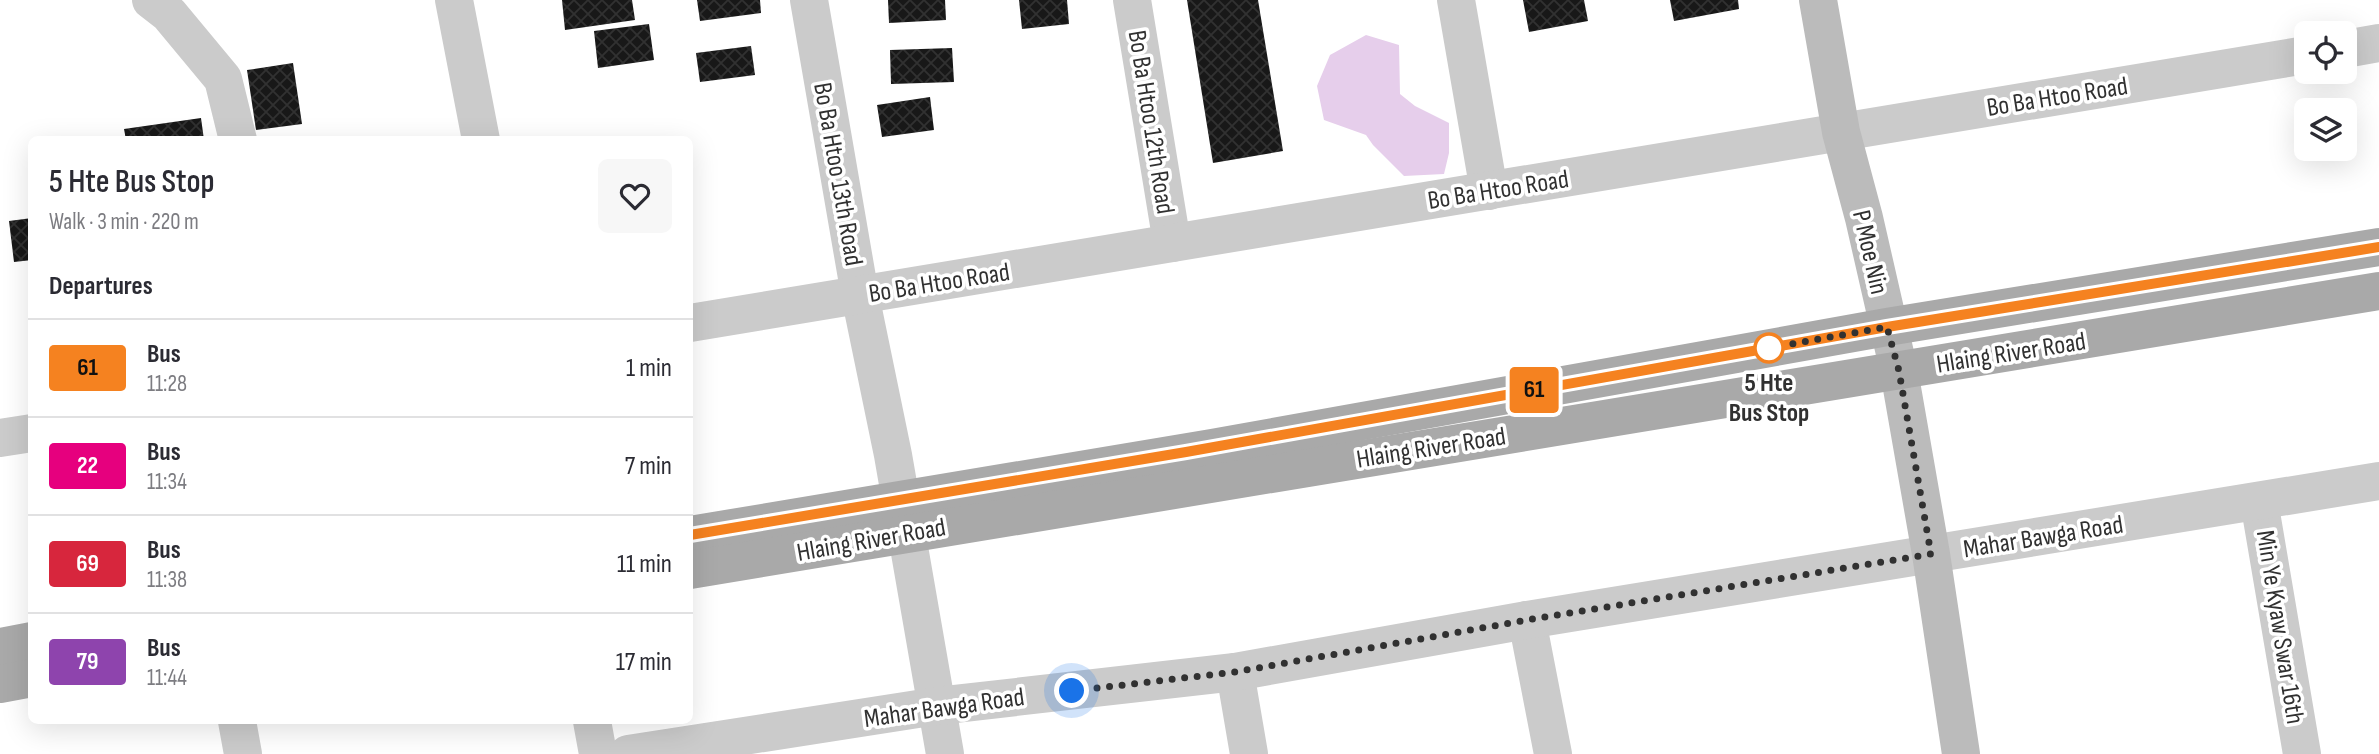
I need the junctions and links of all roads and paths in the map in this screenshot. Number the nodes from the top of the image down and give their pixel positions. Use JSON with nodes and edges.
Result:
{"nodes":[{"id":1,"x":151,"y":0,"type":"edge"},
{"id":2,"x":454,"y":0,"type":"edge"},
{"id":3,"x":809,"y":0,"type":"edge"},
{"id":4,"x":1132,"y":0,"type":"edge"},
{"id":5,"x":1456,"y":0,"type":"edge"},
{"id":6,"x":1818,"y":0,"type":"edge"},
{"id":7,"x":2379,"y":43,"type":"edge"},
{"id":8,"x":2357,"y":47,"type":"edge"},
{"id":9,"x":2294,"y":57,"type":"edge"},
{"id":10,"x":1841,"y":132,"type":"junction"},
{"id":11,"x":237,"y":136,"type":"edge"},
{"id":12,"x":480,"y":136,"type":"edge"},
{"id":13,"x":1489,"y":191,"type":"junction"},
{"id":14,"x":1172,"y":243,"type":"junction"},
{"id":15,"x":2379,"y":247,"type":"edge"},
{"id":16,"x":2379,"y":291,"type":"edge"},
{"id":17,"x":860,"y":295,"type":"junction"},
{"id":18,"x":693,"y":323,"type":"edge"},
{"id":19,"x":1887,"y":327,"type":"junction"},
{"id":20,"x":1899,"y":371,"type":"junction"},
{"id":21,"x":28,"y":434,"type":"edge"},
{"id":22,"x":0,"y":438,"type":"edge"},
{"id":23,"x":2379,"y":481,"type":"edge"},
{"id":24,"x":2259,"y":501,"type":"junction"},
{"id":25,"x":901,"y":502,"type":"junction"},
{"id":26,"x":693,"y":535,"type":"edge"},
{"id":27,"x":1931,"y":554,"type":"junction"},
{"id":28,"x":693,"y":569,"type":"edge"},
{"id":29,"x":1527,"y":620,"type":"junction"},
{"id":30,"x":28,"y":642,"type":"edge"},
{"id":31,"x":0,"y":647,"type":"edge"},
{"id":32,"x":1235,"y":672,"type":"junction"},
{"id":33,"x":28,"y":679,"type":"edge"},
{"id":34,"x":0,"y":684,"type":"edge"},
{"id":35,"x":937,"y":706,"type":"junction"},
{"id":36,"x":238,"y":724,"type":"edge"},
{"id":37,"x":593,"y":724,"type":"edge"},
{"id":38,"x":243,"y":754,"type":"edge"},
{"id":39,"x":598,"y":754,"type":"edge"},
{"id":40,"x":628,"y":754,"type":"edge"},
{"id":41,"x":944,"y":754,"type":"edge"},
{"id":42,"x":1249,"y":754,"type":"edge"},
{"id":43,"x":1553,"y":754,"type":"edge"},
{"id":44,"x":1961,"y":754,"type":"edge"},
{"id":45,"x":2302,"y":754,"type":"edge"}],
"edges":[{"from":1,"to":11,"type":"street"},
{"from":2,"to":12,"type":"street"},
{"from":3,"to":17,"type":"street","name":"Bo Ba Htoo 13th Road"},
{"from":4,"to":14,"type":"street","name":"Bo Ba Htoo 12th Road"},
{"from":5,"to":13,"type":"street"},
{"from":6,"to":10,"type":"street","name":"P Moe Nin"},
{"from":7,"to":8,"type":"street"},
{"from":9,"to":10,"type":"street","name":"Bo Ba Htoo Road"},
{"from":10,"to":13,"type":"street","name":"Bo Ba Htoo Road"},
{"from":10,"to":19,"type":"street","name":"P Moe Nin"},
{"from":13,"to":14,"type":"street","name":"Bo Ba Htoo Road"},
{"from":14,"to":17,"type":"street","name":"Bo Ba Htoo Road"},
{"from":15,"to":19,"type":"main road","name":"Hlaing River Road"},
{"from":16,"to":20,"type":"main road","name":"Hlaing River Road"},
{"from":17,"to":18,"type":"street","name":"Bo Ba Htoo Road"},
{"from":17,"to":25,"type":"street","name":"Bo Ba Htoo 13th Road"},
{"from":19,"to":20,"type":"street","name":"P Moe Nin"},
{"from":19,"to":25,"type":"main road","name":"Hlaing River Road"},
{"from":20,"to":25,"type":"main road","name":"Hlaing River Road"},
{"from":20,"to":27,"type":"street","name":"P Moe Nin"},
{"from":21,"to":22,"type":"street"},
{"from":23,"to":24,"type":"street","name":"Mahar Bawga Road"},
{"from":24,"to":27,"type":"street","name":"Mahar Bawga Road"},
{"from":24,"to":45,"type":"street","name":"Min Ye Kyaw Swar 16th"},
{"from":25,"to":26,"type":"main road","name":"Hlaing River Road"},
{"from":25,"to":28,"type":"main road","name":"Hlaing River Road"},
{"from":25,"to":35,"type":"street","name":"Bo Ba Htoo 13th Road"},
{"from":27,"to":29,"type":"street","name":"Mahar Bawga Road"},
{"from":27,"to":44,"type":"street","name":"P Moe Nin"},
{"from":29,"to":32,"type":"street","name":"Mahar Bawga Road"},
{"from":29,"to":43,"type":"street"},
{"from":30,"to":31,"type":"main road"},
{"from":32,"to":35,"type":"street","name":"Mahar Bawga Road"},
{"from":32,"to":42,"type":"street"},
{"from":33,"to":34,"type":"main road"},
{"from":35,"to":40,"type":"street","name":"Mahar Bawga Road"},
{"from":35,"to":41,"type":"street","name":"Bo Ba Htoo 13th Road"},
{"from":36,"to":38,"type":"street"},
{"from":37,"to":39,"type":"street"}]}
